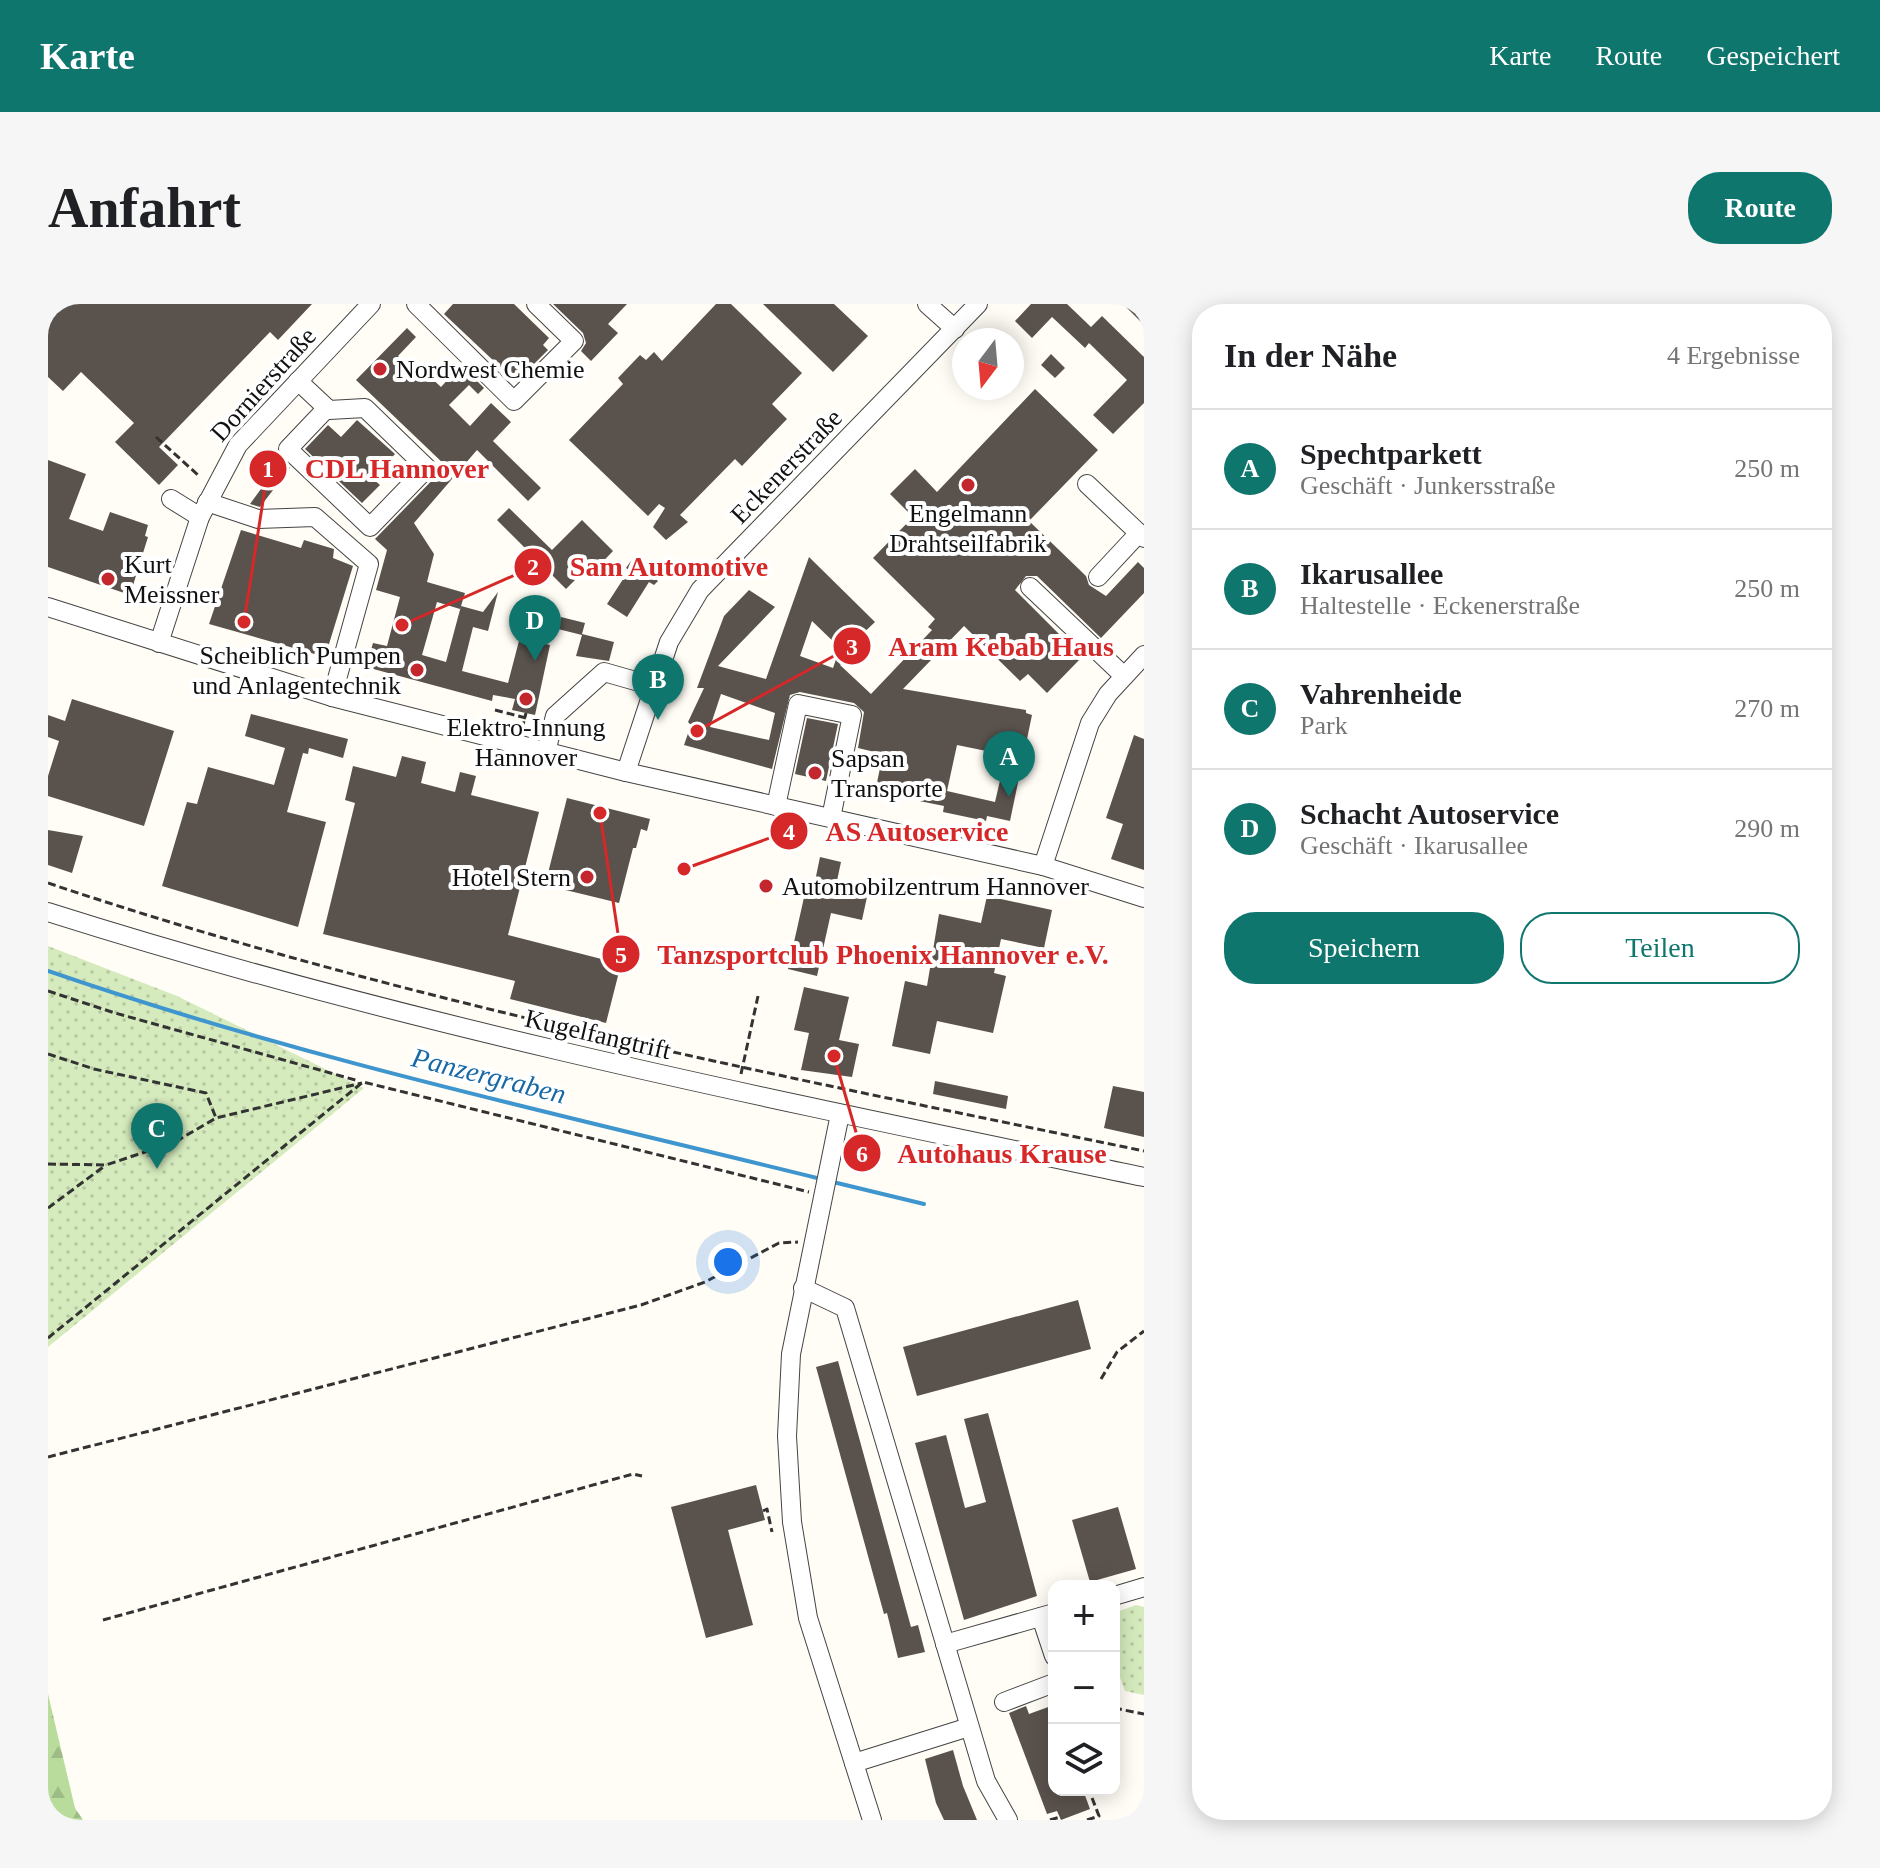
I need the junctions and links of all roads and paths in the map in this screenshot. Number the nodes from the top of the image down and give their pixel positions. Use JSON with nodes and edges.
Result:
{"nodes":[{"id":1,"x":371,"y":304,"type":"edge"},
{"id":2,"x":416,"y":304,"type":"edge"},
{"id":3,"x":536,"y":304,"type":"edge"},
{"id":4,"x":927,"y":304,"type":"edge"},
{"id":5,"x":978,"y":304,"type":"edge"},
{"id":6,"x":954,"y":328,"type":"edge"},
{"id":7,"x":956,"y":328,"type":"edge"},
{"id":8,"x":952,"y":332,"type":"edge"},
{"id":9,"x":298,"y":381,"type":"junction"},
{"id":10,"x":327,"y":408,"type":"junction"},
{"id":11,"x":156,"y":437,"type":"dead end"},
{"id":12,"x":198,"y":475,"type":"dead end"},
{"id":13,"x":1087,"y":484,"type":"dead end"},
{"id":14,"x":171,"y":499,"type":"dead end"},
{"id":15,"x":203,"y":510,"type":"junction"},
{"id":16,"x":1142,"y":536,"type":"edge"},
{"id":17,"x":1098,"y":577,"type":"dead end"},
{"id":18,"x":1030,"y":587,"type":"dead end"},
{"id":19,"x":48,"y":607,"type":"edge"},
{"id":20,"x":159,"y":643,"type":"junction"},
{"id":21,"x":1144,"y":655,"type":"edge"},
{"id":22,"x":1124,"y":676,"type":"junction"},
{"id":23,"x":653,"y":686,"type":"junction"},
{"id":24,"x":332,"y":697,"type":"junction"},
{"id":25,"x":495,"y":710,"type":"dead end"},
{"id":26,"x":526,"y":716,"type":"junction"},
{"id":27,"x":553,"y":725,"type":"junction"},
{"id":28,"x":522,"y":729,"type":"dead end"},
{"id":29,"x":546,"y":752,"type":"junction"},
{"id":30,"x":626,"y":772,"type":"junction"},
{"id":31,"x":776,"y":806,"type":"junction"},
{"id":32,"x":831,"y":818,"type":"junction"},
{"id":33,"x":1043,"y":866,"type":"junction"},
{"id":34,"x":48,"y":883,"type":"edge"},
{"id":35,"x":1144,"y":898,"type":"edge"},
{"id":36,"x":48,"y":912,"type":"edge"},
{"id":37,"x":48,"y":991,"type":"edge"},
{"id":38,"x":758,"y":996,"type":"dead end"},
{"id":39,"x":48,"y":1054,"type":"edge"},
{"id":40,"x":742,"y":1068,"type":"junction"},
{"id":41,"x":740,"y":1078,"type":"dead end"},
{"id":42,"x":363,"y":1082,"type":"junction"},
{"id":43,"x":840,"y":1114,"type":"junction"},
{"id":44,"x":216,"y":1118,"type":"junction"},
{"id":45,"x":1144,"y":1151,"type":"edge"},
{"id":46,"x":48,"y":1164,"type":"edge"},
{"id":47,"x":106,"y":1165,"type":"junction"},
{"id":48,"x":1144,"y":1177,"type":"edge"},
{"id":49,"x":824,"y":1192,"type":"junction"},
{"id":50,"x":48,"y":1208,"type":"edge"},
{"id":51,"x":814,"y":1240,"type":"junction"},
{"id":52,"x":803,"y":1288,"type":"junction"},
{"id":53,"x":1144,"y":1331,"type":"edge"},
{"id":54,"x":48,"y":1338,"type":"edge"},
{"id":55,"x":1101,"y":1379,"type":"dead end"},
{"id":56,"x":48,"y":1457,"type":"edge"},
{"id":57,"x":642,"y":1476,"type":"dead end"},
{"id":58,"x":763,"y":1511,"type":"dead end"},
{"id":59,"x":772,"y":1532,"type":"dead end"},
{"id":60,"x":1144,"y":1587,"type":"edge"},
{"id":61,"x":1120,"y":1594,"type":"edge"},
{"id":62,"x":1047,"y":1615,"type":"edge"},
{"id":63,"x":103,"y":1620,"type":"dead end"},
{"id":64,"x":945,"y":1644,"type":"junction"},
{"id":65,"x":1053,"y":1652,"type":"edge"},
{"id":66,"x":1048,"y":1685,"type":"edge"},
{"id":67,"x":1004,"y":1702,"type":"dead end"},
{"id":68,"x":1120,"y":1709,"type":"edge"},
{"id":69,"x":1144,"y":1714,"type":"edge"},
{"id":70,"x":969,"y":1727,"type":"junction"},
{"id":71,"x":854,"y":1763,"type":"junction"},
{"id":72,"x":1091,"y":1796,"type":"edge"},
{"id":73,"x":1060,"y":1817,"type":"dead end"},
{"id":74,"x":872,"y":1820,"type":"edge"},
{"id":75,"x":1008,"y":1820,"type":"edge"},
{"id":76,"x":1050,"y":1820,"type":"edge"},
{"id":77,"x":1087,"y":1820,"type":"edge"}],
"edges":[{"from":1,"to":9,"type":"street","name":"Dornierstraße"},
{"from":2,"to":3,"type":"street"},
{"from":4,"to":6,"type":"street"},
{"from":5,"to":7,"type":"street","name":"Eckenerstraße"},
{"from":8,"to":23,"type":"street","name":"Eckenerstraße"},
{"from":9,"to":10,"type":"street"},
{"from":9,"to":15,"type":"street","name":"Dornierstraße"},
{"from":10,"to":10,"type":"street"},
{"from":11,"to":12,"type":"path"},
{"from":13,"to":16,"type":"street"},
{"from":14,"to":15,"type":"street"},
{"from":15,"to":20,"type":"street","name":"Dornierstraße"},
{"from":15,"to":24,"type":"street"},
{"from":16,"to":17,"type":"street"},
{"from":18,"to":22,"type":"street"},
{"from":19,"to":20,"type":"street"},
{"from":20,"to":24,"type":"street"},
{"from":21,"to":22,"type":"street"},
{"from":22,"to":33,"type":"street"},
{"from":23,"to":27,"type":"street"},
{"from":23,"to":30,"type":"street","name":"Eckenerstraße"},
{"from":24,"to":29,"type":"street"},
{"from":25,"to":26,"type":"path"},
{"from":26,"to":27,"type":"path"},
{"from":26,"to":28,"type":"path"},
{"from":27,"to":29,"type":"street"},
{"from":29,"to":30,"type":"street"},
{"from":30,"to":31,"type":"street"},
{"from":31,"to":32,"type":"street"},
{"from":31,"to":32,"type":"street"},
{"from":32,"to":33,"type":"street"},
{"from":33,"to":35,"type":"street"},
{"from":34,"to":40,"type":"path"},
{"from":36,"to":43,"type":"street","name":"Kugelfangtrift"},
{"from":37,"to":42,"type":"path"},
{"from":38,"to":40,"type":"path"},
{"from":39,"to":44,"type":"path"},
{"from":40,"to":41,"type":"path"},
{"from":40,"to":45,"type":"path"},
{"from":42,"to":44,"type":"path"},
{"from":42,"to":49,"type":"path"},
{"from":42,"to":54,"type":"path"},
{"from":43,"to":48,"type":"street","name":"Kugelfangtrift"},
{"from":43,"to":49,"type":"street"},
{"from":44,"to":47,"type":"path"},
{"from":46,"to":47,"type":"path"},
{"from":47,"to":50,"type":"path"},
{"from":49,"to":51,"type":"street"},
{"from":51,"to":52,"type":"street"},
{"from":51,"to":56,"type":"path"},
{"from":52,"to":64,"type":"street"},
{"from":52,"to":71,"type":"street"},
{"from":53,"to":55,"type":"path"},
{"from":57,"to":63,"type":"path"},
{"from":58,"to":59,"type":"path"},
{"from":60,"to":61,"type":"street"},
{"from":62,"to":64,"type":"street"},
{"from":62,"to":65,"type":"street"},
{"from":64,"to":70,"type":"street"},
{"from":66,"to":67,"type":"street"},
{"from":68,"to":69,"type":"path"},
{"from":70,"to":71,"type":"street"},
{"from":70,"to":75,"type":"street"},
{"from":71,"to":74,"type":"street"},
{"from":72,"to":77,"type":"path"},
{"from":73,"to":76,"type":"path"}]}
